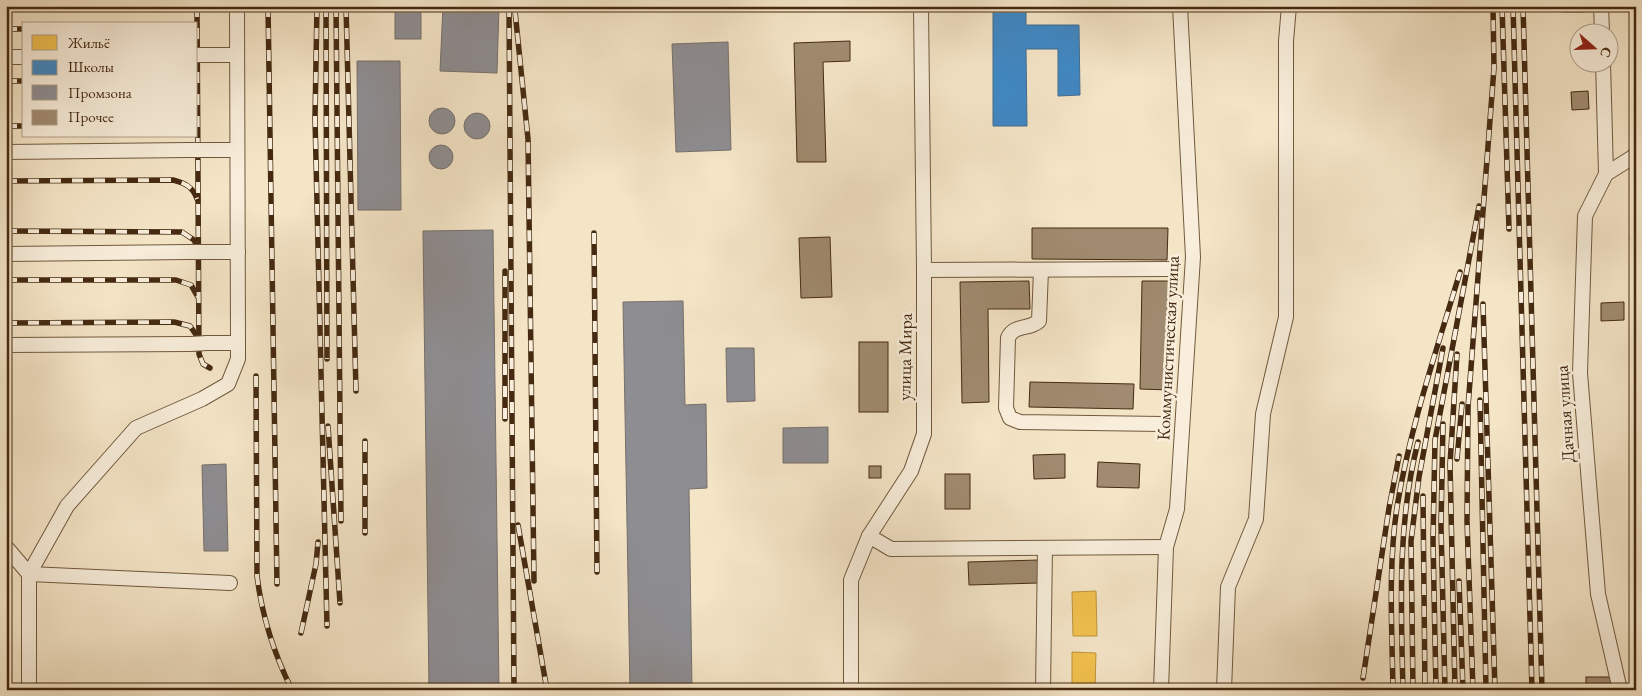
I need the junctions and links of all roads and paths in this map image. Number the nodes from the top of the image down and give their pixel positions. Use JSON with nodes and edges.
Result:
{"nodes":[{"id":1,"x":236,"y":6,"type":"edge"},
{"id":2,"x":921,"y":6,"type":"edge"},
{"id":3,"x":1180,"y":6,"type":"edge"},
{"id":4,"x":1289,"y":6,"type":"edge"},
{"id":5,"x":1601,"y":6,"type":"edge"},
{"id":6,"x":1602,"y":22,"type":"edge"},
{"id":7,"x":201,"y":55,"type":"edge"},
{"id":8,"x":237,"y":55,"type":"junction"},
{"id":9,"x":6,"y":57,"type":"edge"},
{"id":10,"x":22,"y":57,"type":"edge"},
{"id":11,"x":1603,"y":72,"type":"edge"},
{"id":12,"x":238,"y":150,"type":"junction"},
{"id":13,"x":6,"y":152,"type":"edge"},
{"id":14,"x":1636,"y":155,"type":"edge"},
{"id":15,"x":1606,"y":174,"type":"junction"},
{"id":16,"x":238,"y":252,"type":"junction"},
{"id":17,"x":6,"y":254,"type":"edge"},
{"id":18,"x":1171,"y":269,"type":"dead end"},
{"id":19,"x":924,"y":270,"type":"junction"},
{"id":20,"x":1042,"y":270,"type":"junction"},
{"id":21,"x":238,"y":343,"type":"junction"},
{"id":22,"x":6,"y":345,"type":"edge"},
{"id":23,"x":1162,"y":424,"type":"dead end"},
{"id":24,"x":869,"y":536,"type":"junction"},
{"id":25,"x":6,"y":547,"type":"edge"},
{"id":26,"x":1166,"y":547,"type":"junction"},
{"id":27,"x":1044,"y":548,"type":"junction"},
{"id":28,"x":29,"y":574,"type":"junction"},
{"id":29,"x":230,"y":583,"type":"dead end"},
{"id":30,"x":29,"y":690,"type":"edge"},
{"id":31,"x":851,"y":690,"type":"edge"},
{"id":32,"x":1043,"y":690,"type":"edge"},
{"id":33,"x":1162,"y":690,"type":"edge"},
{"id":34,"x":1224,"y":690,"type":"edge"},
{"id":35,"x":1620,"y":690,"type":"edge"}],
"edges":[{"from":1,"to":8,"type":"street"},
{"from":2,"to":19,"type":"street","name":"улица Мира"},
{"from":3,"to":26,"type":"street","name":"Коммунистическая улица"},
{"from":4,"to":34,"type":"street"},
{"from":5,"to":6,"type":"street"},
{"from":7,"to":8,"type":"street"},
{"from":8,"to":12,"type":"street"},
{"from":9,"to":10,"type":"street"},
{"from":11,"to":15,"type":"street"},
{"from":12,"to":13,"type":"street","bridge":true},
{"from":12,"to":16,"type":"street"},
{"from":14,"to":15,"type":"street"},
{"from":15,"to":35,"type":"street","name":"Дачная улица"},
{"from":16,"to":17,"type":"street","bridge":true},
{"from":16,"to":21,"type":"street"},
{"from":18,"to":20,"type":"street"},
{"from":19,"to":20,"type":"street"},
{"from":19,"to":24,"type":"street","name":"улица Мира"},
{"from":20,"to":23,"type":"street"},
{"from":21,"to":22,"type":"street","bridge":true},
{"from":21,"to":28,"type":"street"},
{"from":24,"to":27,"type":"street"},
{"from":24,"to":31,"type":"street","name":"улица Мира"},
{"from":25,"to":28,"type":"street"},
{"from":26,"to":27,"type":"street"},
{"from":26,"to":33,"type":"street","name":"Коммунистическая улица"},
{"from":27,"to":32,"type":"street"},
{"from":28,"to":29,"type":"street"},
{"from":28,"to":30,"type":"street"}]}
